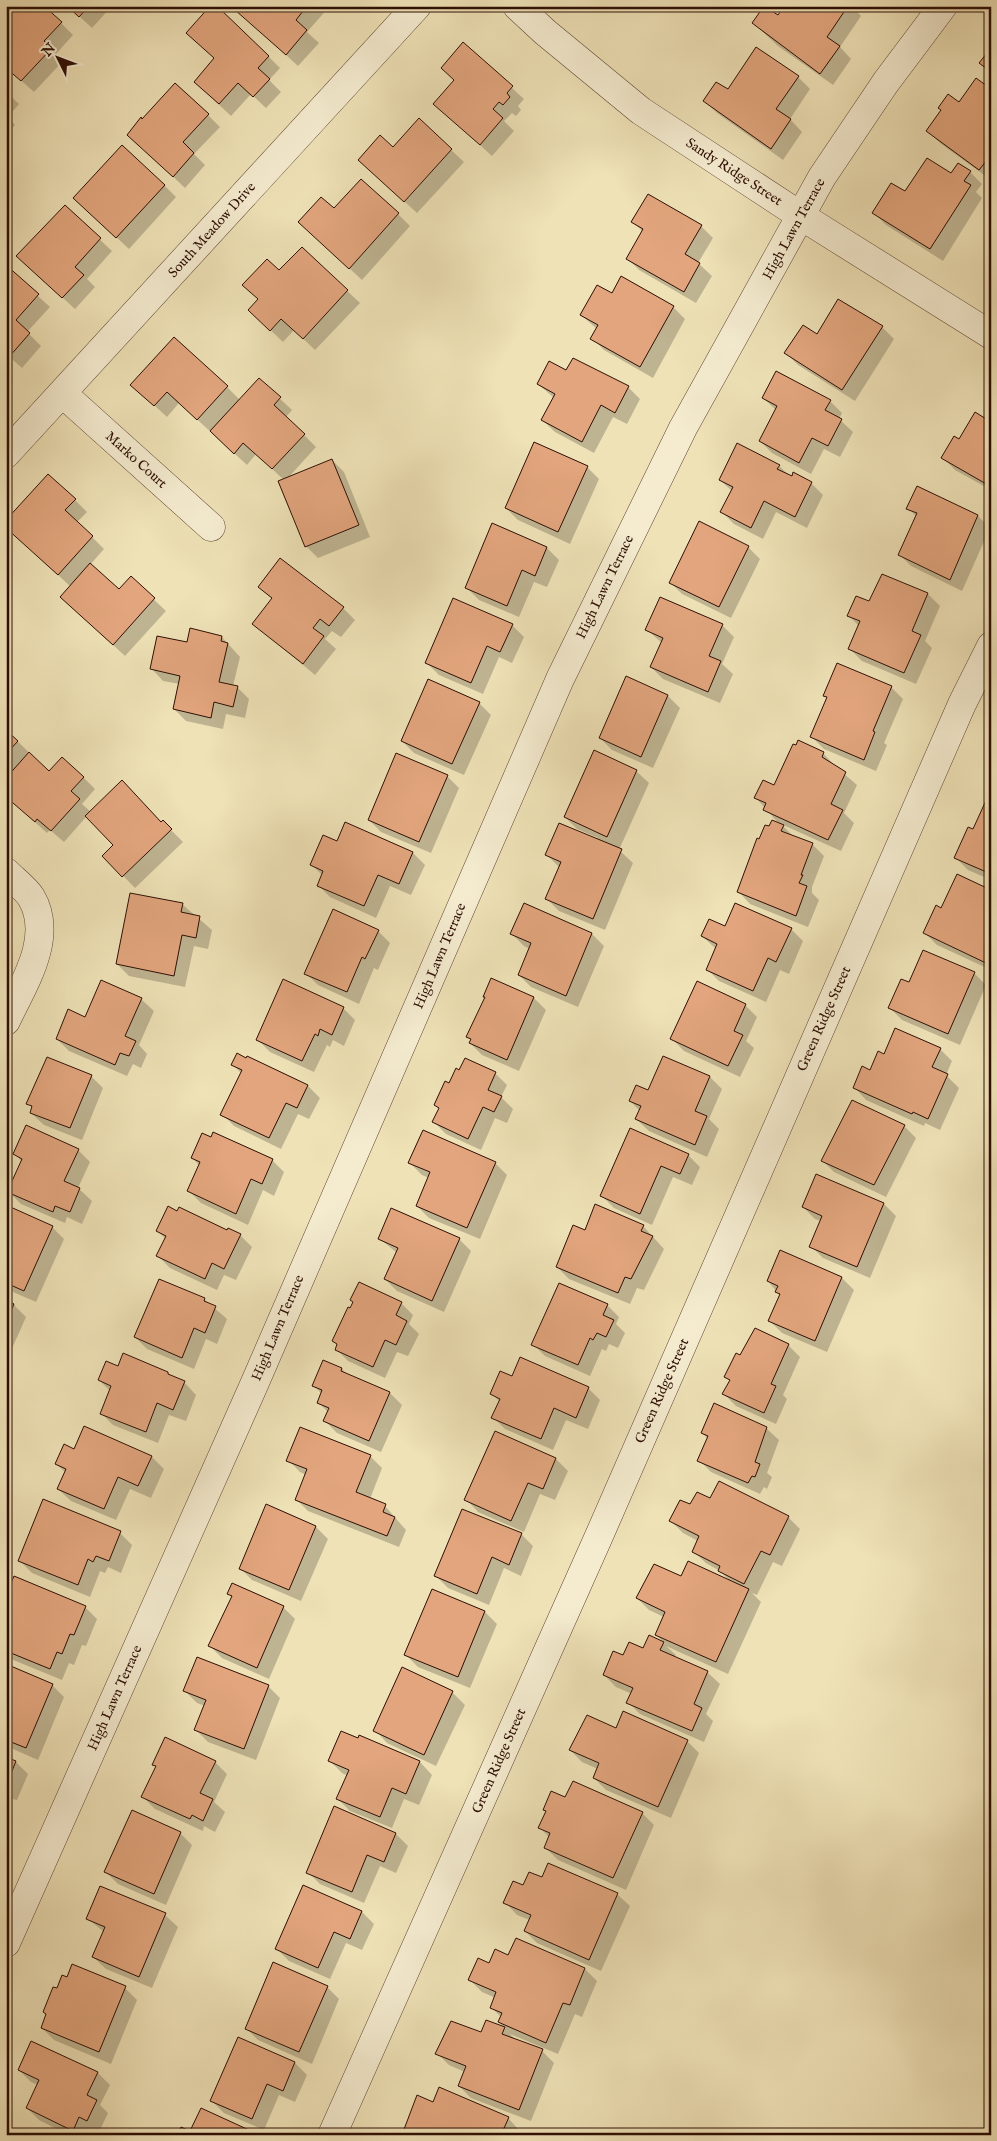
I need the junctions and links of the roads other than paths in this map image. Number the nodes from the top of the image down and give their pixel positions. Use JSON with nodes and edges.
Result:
{"nodes":[{"id":1,"x":417,"y":6,"type":"edge"},
{"id":2,"x":517,"y":6,"type":"edge"},
{"id":3,"x":943,"y":6,"type":"edge"},
{"id":4,"x":801,"y":216,"type":"junction"},
{"id":5,"x":991,"y":335,"type":"edge"},
{"id":6,"x":62,"y":393,"type":"junction"},
{"id":7,"x":6,"y":454,"type":"edge"},
{"id":8,"x":211,"y":527,"type":"dead end"},
{"id":9,"x":991,"y":646,"type":"edge"},
{"id":10,"x":6,"y":872,"type":"edge"},
{"id":11,"x":6,"y":1022,"type":"edge"},
{"id":12,"x":6,"y":1943,"type":"edge"},
{"id":13,"x":332,"y":2135,"type":"edge"}],
"edges":[{"from":1,"to":6,"type":"street","name":"South Meadow Drive"},
{"from":2,"to":4,"type":"street","name":"Sandy Ridge Street"},
{"from":3,"to":4,"type":"street","name":"High Lawn Terrace"},
{"from":4,"to":5,"type":"street","name":"Sandy Ridge Street"},
{"from":4,"to":12,"type":"street","name":"High Lawn Terrace"},
{"from":6,"to":7,"type":"street","name":"South Meadow Drive"},
{"from":6,"to":8,"type":"street","name":"Marko Court"},
{"from":9,"to":13,"type":"street","name":"Green Ridge Street"},
{"from":10,"to":11,"type":"street"}]}
